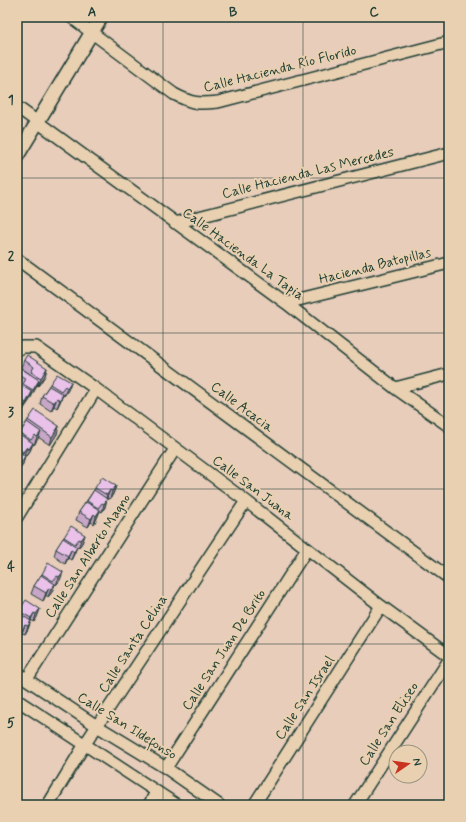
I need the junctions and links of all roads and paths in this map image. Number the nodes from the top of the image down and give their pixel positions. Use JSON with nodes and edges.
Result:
{"nodes":[{"id":1,"x":72,"y":17,"type":"edge"},
{"id":2,"x":101,"y":17,"type":"edge"},
{"id":3,"x":92,"y":32,"type":"junction"},
{"id":4,"x":449,"y":42,"type":"edge"},
{"id":5,"x":17,"y":107,"type":"edge"},
{"id":6,"x":38,"y":122,"type":"junction"},
{"id":7,"x":449,"y":153,"type":"edge"},
{"id":8,"x":17,"y":156,"type":"edge"},
{"id":9,"x":175,"y":223,"type":"junction"},
{"id":10,"x":17,"y":259,"type":"edge"},
{"id":11,"x":449,"y":263,"type":"edge"},
{"id":12,"x":286,"y":303,"type":"junction"},
{"id":13,"x":17,"y":350,"type":"edge"},
{"id":14,"x":449,"y":374,"type":"edge"},
{"id":15,"x":395,"y":388,"type":"junction"},
{"id":16,"x":96,"y":389,"type":"junction"},
{"id":17,"x":449,"y":426,"type":"edge"},
{"id":18,"x":175,"y":449,"type":"junction"},
{"id":19,"x":246,"y":501,"type":"junction"},
{"id":20,"x":17,"y":517,"type":"edge"},
{"id":21,"x":307,"y":549,"type":"junction"},
{"id":22,"x":449,"y":578,"type":"edge"},
{"id":23,"x":381,"y":606,"type":"junction"},
{"id":24,"x":449,"y":656,"type":"edge"},
{"id":25,"x":449,"y":660,"type":"edge"},
{"id":26,"x":17,"y":673,"type":"edge"},
{"id":27,"x":27,"y":680,"type":"junction"},
{"id":28,"x":17,"y":700,"type":"edge"},
{"id":29,"x":97,"y":726,"type":"junction"},
{"id":30,"x":85,"y":744,"type":"junction"},
{"id":31,"x":166,"y":768,"type":"junction"},
{"id":32,"x":156,"y":792,"type":"junction"},
{"id":33,"x":48,"y":805,"type":"edge"},
{"id":34,"x":148,"y":805,"type":"edge"},
{"id":35,"x":177,"y":805,"type":"edge"},
{"id":36,"x":219,"y":805,"type":"edge"},
{"id":37,"x":254,"y":805,"type":"edge"},
{"id":38,"x":355,"y":805,"type":"edge"}],
"edges":[{"from":1,"to":3,"type":"street","name":"Calle Hacienda Río Florido"},
{"from":2,"to":3,"type":"street"},
{"from":3,"to":4,"type":"street","name":"Calle Hacienda Río Florido"},
{"from":3,"to":6,"type":"street"},
{"from":5,"to":6,"type":"street","name":"Calle Hacienda La Tapia"},
{"from":6,"to":8,"type":"street"},
{"from":6,"to":9,"type":"street","name":"Calle Hacienda La Tapia"},
{"from":7,"to":9,"type":"street","name":"Calle Hacienda Las Mercedes"},
{"from":9,"to":12,"type":"street","name":"Calle Hacienda La Tapia"},
{"from":10,"to":22,"type":"street","name":"Calle Acacia"},
{"from":11,"to":12,"type":"street","name":"Hacienda Batopillas"},
{"from":12,"to":15,"type":"street","name":"Calle Hacienda La Tapia"},
{"from":13,"to":16,"type":"street","name":"Calle San Juana"},
{"from":14,"to":15,"type":"street"},
{"from":15,"to":17,"type":"street","name":"Calle Hacienda La Tapia"},
{"from":16,"to":18,"type":"street","name":"Calle San Juana"},
{"from":16,"to":20,"type":"street"},
{"from":18,"to":19,"type":"street","name":"Calle San Juana"},
{"from":18,"to":27,"type":"street","name":"Calle San Alberto Magno"},
{"from":19,"to":21,"type":"street","name":"Calle San Juana"},
{"from":19,"to":29,"type":"street","name":"Calle Santa Celina"},
{"from":21,"to":23,"type":"street","name":"Calle San Juana"},
{"from":21,"to":31,"type":"street","name":"Calle San Juan De Brito"},
{"from":23,"to":24,"type":"street","name":"Calle San Juana"},
{"from":23,"to":37,"type":"street","name":"Calle San Israel"},
{"from":25,"to":38,"type":"street","name":"Calle San Eliseo"},
{"from":26,"to":27,"type":"street","name":"Calle San Ildefonso"},
{"from":27,"to":29,"type":"street","name":"Calle San Ildefonso"},
{"from":28,"to":30,"type":"street"},
{"from":29,"to":30,"type":"street","name":"Calle Santa Celina"},
{"from":29,"to":31,"type":"street","name":"Calle San Ildefonso"},
{"from":30,"to":32,"type":"street"},
{"from":30,"to":33,"type":"street","name":"Calle Santa Celina"},
{"from":31,"to":36,"type":"street","name":"Calle San Ildefonso"},
{"from":32,"to":34,"type":"street"},
{"from":32,"to":35,"type":"street"}]}
